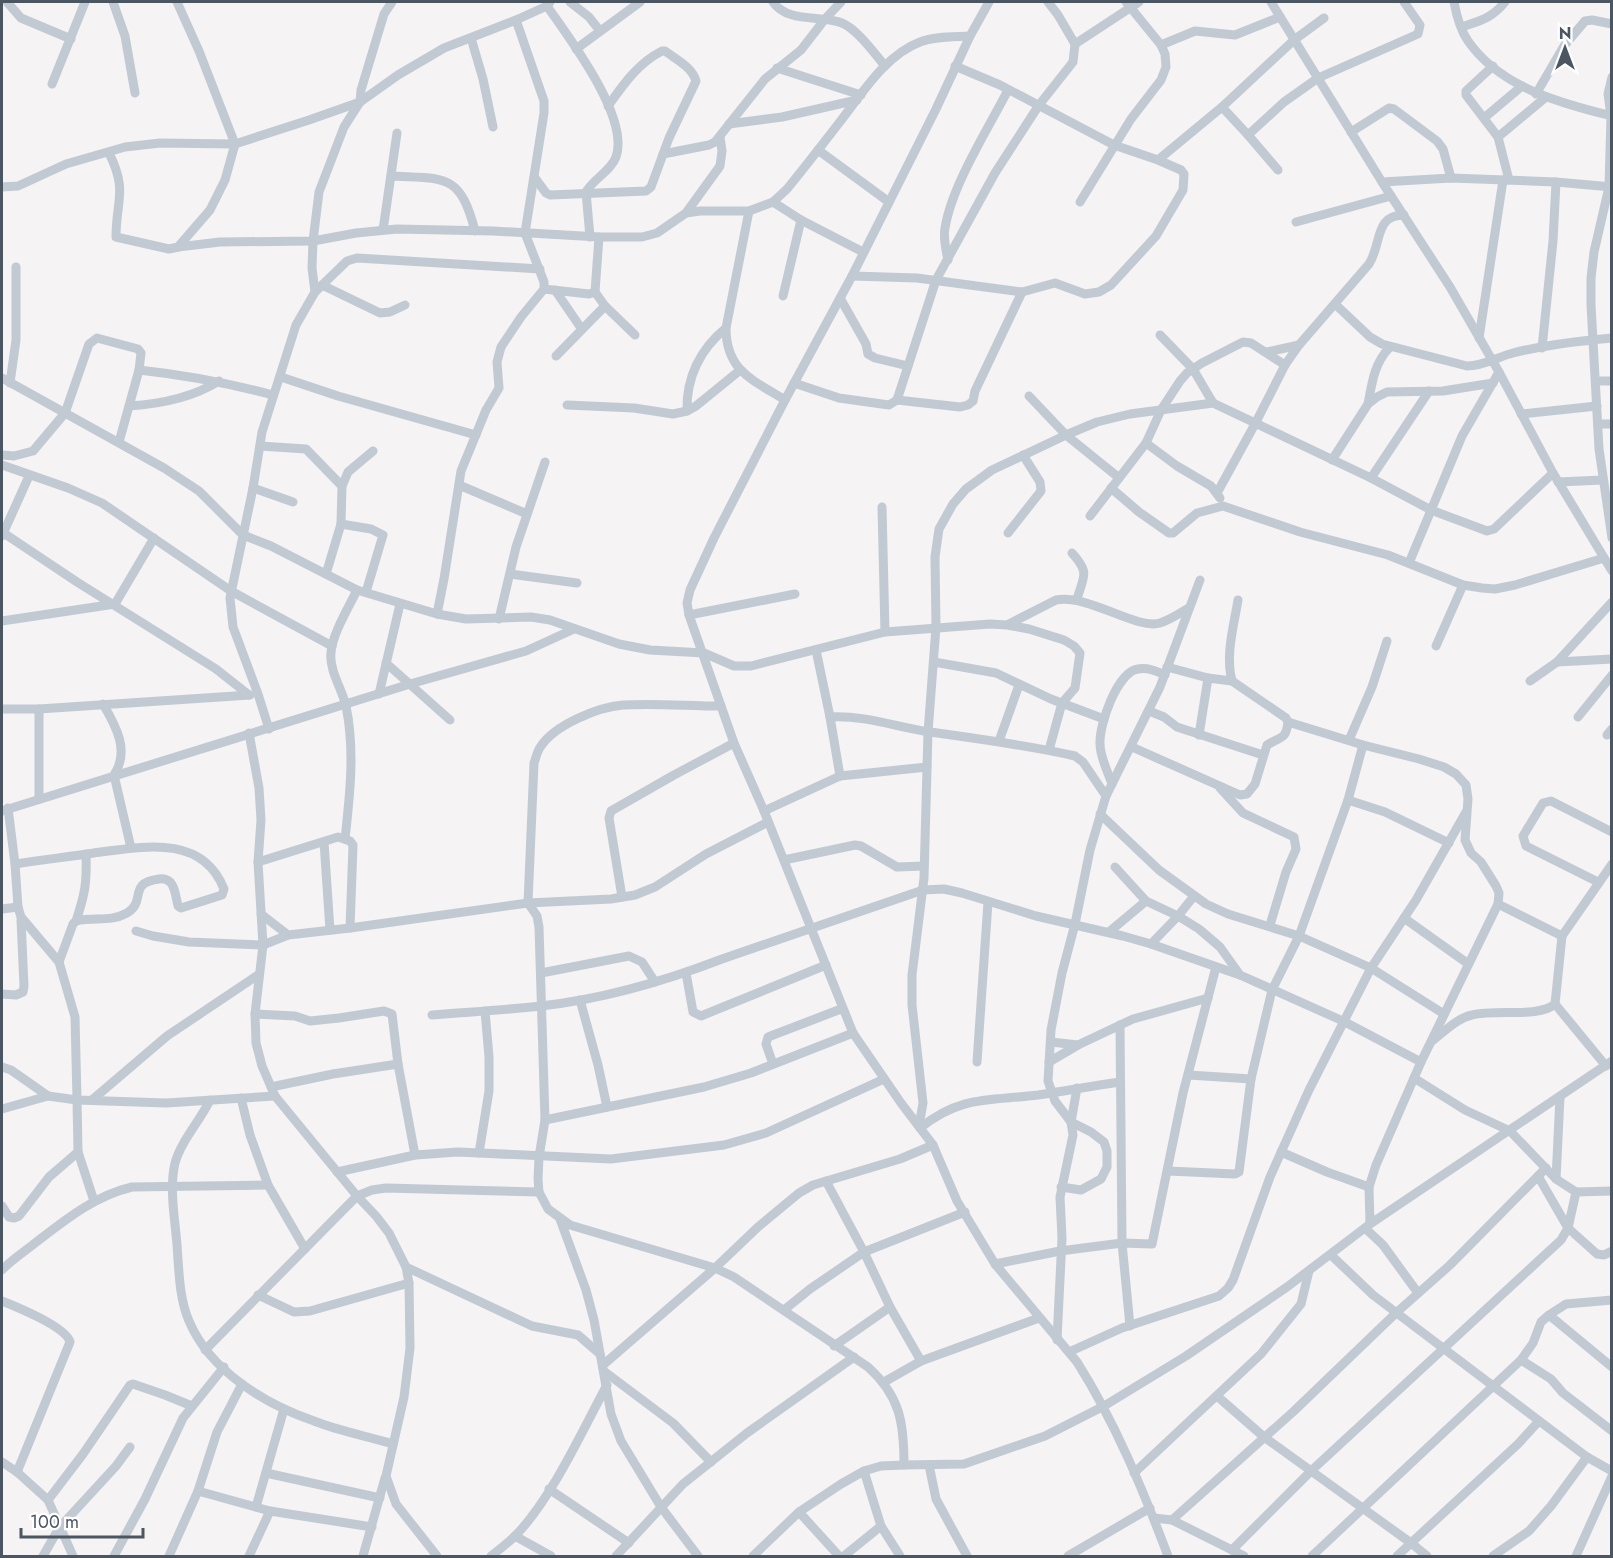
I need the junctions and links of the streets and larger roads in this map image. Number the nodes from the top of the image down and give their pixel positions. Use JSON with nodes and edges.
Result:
{"nodes":[{"id":1,"x":7,"y":2,"type":"edge"},
{"id":2,"x":85,"y":2,"type":"edge"},
{"id":3,"x":114,"y":2,"type":"edge"},
{"id":4,"x":177,"y":2,"type":"edge"},
{"id":5,"x":392,"y":2,"type":"edge"},
{"id":6,"x":570,"y":2,"type":"edge"},
{"id":7,"x":640,"y":2,"type":"edge"},
{"id":8,"x":773,"y":2,"type":"edge"},
{"id":9,"x":841,"y":2,"type":"edge"},
{"id":10,"x":989,"y":2,"type":"edge"},
{"id":11,"x":1048,"y":2,"type":"edge"},
{"id":12,"x":1271,"y":2,"type":"edge"},
{"id":13,"x":1404,"y":2,"type":"edge"},
{"id":14,"x":1454,"y":2,"type":"edge"},
{"id":15,"x":1505,"y":2,"type":"edge"},
{"id":16,"x":1131,"y":3,"type":"edge"},
{"id":17,"x":548,"y":4,"type":"edge"},
{"id":18,"x":1280,"y":17,"type":"junction"},
{"id":19,"x":1324,"y":18,"type":"dead end"},
{"id":20,"x":825,"y":19,"type":"junction"},
{"id":21,"x":516,"y":20,"type":"junction"},
{"id":22,"x":1611,"y":24,"type":"edge"},
{"id":23,"x":1462,"y":27,"type":"junction"},
{"id":24,"x":600,"y":31,"type":"junction"},
{"id":25,"x":970,"y":36,"type":"junction"},
{"id":26,"x":471,"y":38,"type":"junction"},
{"id":27,"x":71,"y":39,"type":"junction"},
{"id":28,"x":1294,"y":40,"type":"junction"},
{"id":29,"x":1075,"y":44,"type":"junction"},
{"id":30,"x":1161,"y":45,"type":"junction"},
{"id":31,"x":576,"y":49,"type":"junction"},
{"id":32,"x":885,"y":66,"type":"junction"},
{"id":33,"x":955,"y":66,"type":"junction"},
{"id":34,"x":1493,"y":66,"type":"junction"},
{"id":35,"x":777,"y":68,"type":"junction"},
{"id":36,"x":1611,"y":77,"type":"edge"},
{"id":37,"x":1318,"y":78,"type":"junction"},
{"id":38,"x":52,"y":84,"type":"dead end"},
{"id":39,"x":1522,"y":86,"type":"junction"},
{"id":40,"x":1008,"y":90,"type":"junction"},
{"id":41,"x":135,"y":93,"type":"dead end"},
{"id":42,"x":1536,"y":94,"type":"junction"},
{"id":43,"x":1546,"y":97,"type":"junction"},
{"id":44,"x":859,"y":98,"type":"junction"},
{"id":45,"x":360,"y":102,"type":"junction"},
{"id":46,"x":1039,"y":105,"type":"junction"},
{"id":47,"x":608,"y":106,"type":"junction"},
{"id":48,"x":1222,"y":107,"type":"junction"},
{"id":49,"x":1611,"y":116,"type":"edge"},
{"id":50,"x":1484,"y":118,"type":"junction"},
{"id":51,"x":729,"y":124,"type":"junction"},
{"id":52,"x":493,"y":128,"type":"dead end"},
{"id":53,"x":1351,"y":132,"type":"junction"},
{"id":54,"x":397,"y":133,"type":"dead end"},
{"id":55,"x":1248,"y":135,"type":"junction"},
{"id":56,"x":720,"y":137,"type":"junction"},
{"id":57,"x":1498,"y":138,"type":"junction"},
{"id":58,"x":235,"y":144,"type":"junction"},
{"id":59,"x":1114,"y":145,"type":"junction"},
{"id":60,"x":818,"y":150,"type":"junction"},
{"id":61,"x":108,"y":153,"type":"junction"},
{"id":62,"x":663,"y":154,"type":"junction"},
{"id":63,"x":1158,"y":159,"type":"junction"},
{"id":64,"x":1278,"y":170,"type":"dead end"},
{"id":65,"x":391,"y":176,"type":"junction"},
{"id":66,"x":534,"y":178,"type":"junction"},
{"id":67,"x":1451,"y":178,"type":"junction"},
{"id":68,"x":1506,"y":180,"type":"junction"},
{"id":69,"x":1382,"y":182,"type":"junction"},
{"id":70,"x":1556,"y":182,"type":"junction"},
{"id":71,"x":2,"y":187,"type":"edge"},
{"id":72,"x":1610,"y":187,"type":"edge"},
{"id":73,"x":586,"y":192,"type":"junction"},
{"id":74,"x":1391,"y":196,"type":"junction"},
{"id":75,"x":774,"y":202,"type":"junction"},
{"id":76,"x":889,"y":202,"type":"junction"},
{"id":77,"x":1080,"y":202,"type":"dead end"},
{"id":78,"x":749,"y":211,"type":"junction"},
{"id":79,"x":686,"y":213,"type":"junction"},
{"id":80,"x":1404,"y":215,"type":"junction"},
{"id":81,"x":801,"y":220,"type":"junction"},
{"id":82,"x":1296,"y":222,"type":"dead end"},
{"id":83,"x":383,"y":230,"type":"junction"},
{"id":84,"x":475,"y":231,"type":"junction"},
{"id":85,"x":525,"y":233,"type":"junction"},
{"id":86,"x":594,"y":237,"type":"junction"},
{"id":87,"x":313,"y":241,"type":"junction"},
{"id":88,"x":178,"y":247,"type":"junction"},
{"id":89,"x":863,"y":252,"type":"junction"},
{"id":90,"x":948,"y":260,"type":"junction"},
{"id":91,"x":16,"y":267,"type":"dead end"},
{"id":92,"x":540,"y":269,"type":"junction"},
{"id":93,"x":852,"y":276,"type":"junction"},
{"id":94,"x":936,"y":280,"type":"junction"},
{"id":95,"x":319,"y":289,"type":"junction"},
{"id":96,"x":544,"y":289,"type":"junction"},
{"id":97,"x":555,"y":290,"type":"junction"},
{"id":98,"x":595,"y":292,"type":"junction"},
{"id":99,"x":1022,"y":292,"type":"junction"},
{"id":100,"x":783,"y":296,"type":"dead end"},
{"id":101,"x":840,"y":298,"type":"junction"},
{"id":102,"x":1335,"y":304,"type":"junction"},
{"id":103,"x":405,"y":305,"type":"dead end"},
{"id":104,"x":605,"y":306,"type":"junction"},
{"id":105,"x":581,"y":328,"type":"junction"},
{"id":106,"x":726,"y":328,"type":"junction"},
{"id":107,"x":635,"y":335,"type":"dead end"},
{"id":108,"x":1160,"y":335,"type":"dead end"},
{"id":109,"x":1479,"y":338,"type":"junction"},
{"id":110,"x":1611,"y":338,"type":"edge"},
{"id":111,"x":1594,"y":339,"type":"junction"},
{"id":112,"x":1299,"y":345,"type":"junction"},
{"id":113,"x":1389,"y":348,"type":"junction"},
{"id":114,"x":1542,"y":348,"type":"junction"},
{"id":115,"x":1267,"y":352,"type":"junction"},
{"id":116,"x":556,"y":356,"type":"dead end"},
{"id":117,"x":1492,"y":360,"type":"junction"},
{"id":118,"x":1285,"y":365,"type":"junction"},
{"id":119,"x":908,"y":366,"type":"junction"},
{"id":120,"x":1193,"y":369,"type":"junction"},
{"id":121,"x":139,"y":370,"type":"junction"},
{"id":122,"x":739,"y":371,"type":"junction"},
{"id":123,"x":1499,"y":372,"type":"junction"},
{"id":124,"x":281,"y":377,"type":"junction"},
{"id":125,"x":6,"y":380,"type":"edge"},
{"id":126,"x":219,"y":381,"type":"junction"},
{"id":127,"x":1596,"y":381,"type":"junction"},
{"id":128,"x":1611,"y":381,"type":"edge"},
{"id":129,"x":794,"y":383,"type":"junction"},
{"id":130,"x":1493,"y":383,"type":"junction"},
{"id":131,"x":1429,"y":391,"type":"junction"},
{"id":132,"x":273,"y":395,"type":"junction"},
{"id":133,"x":1029,"y":396,"type":"dead end"},
{"id":134,"x":785,"y":400,"type":"junction"},
{"id":135,"x":897,"y":400,"type":"junction"},
{"id":136,"x":1214,"y":403,"type":"junction"},
{"id":137,"x":1368,"y":404,"type":"junction"},
{"id":138,"x":567,"y":405,"type":"dead end"},
{"id":139,"x":129,"y":406,"type":"junction"},
{"id":140,"x":1597,"y":406,"type":"junction"},
{"id":141,"x":1161,"y":410,"type":"junction"},
{"id":142,"x":687,"y":411,"type":"junction"},
{"id":143,"x":65,"y":413,"type":"junction"},
{"id":144,"x":1521,"y":414,"type":"junction"},
{"id":145,"x":1255,"y":424,"type":"junction"},
{"id":146,"x":1598,"y":424,"type":"junction"},
{"id":147,"x":1611,"y":424,"type":"edge"},
{"id":148,"x":476,"y":435,"type":"junction"},
{"id":149,"x":1066,"y":435,"type":"junction"},
{"id":150,"x":119,"y":442,"type":"junction"},
{"id":151,"x":1146,"y":443,"type":"junction"},
{"id":152,"x":260,"y":446,"type":"junction"},
{"id":153,"x":373,"y":451,"type":"dead end"},
{"id":154,"x":2,"y":454,"type":"edge"},
{"id":155,"x":1023,"y":455,"type":"junction"},
{"id":156,"x":1332,"y":460,"type":"junction"},
{"id":157,"x":545,"y":462,"type":"dead end"},
{"id":158,"x":2,"y":465,"type":"edge"},
{"id":159,"x":1552,"y":473,"type":"junction"},
{"id":160,"x":29,"y":476,"type":"junction"},
{"id":161,"x":1118,"y":477,"type":"junction"},
{"id":162,"x":1371,"y":478,"type":"junction"},
{"id":163,"x":1604,"y":480,"type":"junction"},
{"id":164,"x":1558,"y":482,"type":"junction"},
{"id":165,"x":459,"y":485,"type":"junction"},
{"id":166,"x":342,"y":486,"type":"junction"},
{"id":167,"x":253,"y":488,"type":"junction"},
{"id":168,"x":1111,"y":488,"type":"junction"},
{"id":169,"x":1217,"y":493,"type":"junction"},
{"id":170,"x":293,"y":502,"type":"dead end"},
{"id":171,"x":1223,"y":506,"type":"junction"},
{"id":172,"x":882,"y":507,"type":"dead end"},
{"id":173,"x":1431,"y":510,"type":"junction"},
{"id":174,"x":527,"y":514,"type":"junction"},
{"id":175,"x":1090,"y":516,"type":"dead end"},
{"id":176,"x":340,"y":524,"type":"junction"},
{"id":177,"x":2,"y":533,"type":"edge"},
{"id":178,"x":1008,"y":533,"type":"dead end"},
{"id":179,"x":243,"y":535,"type":"junction"},
{"id":180,"x":154,"y":538,"type":"junction"},
{"id":181,"x":1611,"y":538,"type":"edge"},
{"id":182,"x":1072,"y":553,"type":"dead end"},
{"id":183,"x":1604,"y":558,"type":"junction"},
{"id":184,"x":1409,"y":563,"type":"junction"},
{"id":185,"x":1611,"y":571,"type":"edge"},
{"id":186,"x":326,"y":574,"type":"junction"},
{"id":187,"x":510,"y":574,"type":"junction"},
{"id":188,"x":1200,"y":580,"type":"dead end"},
{"id":189,"x":578,"y":583,"type":"dead end"},
{"id":190,"x":1463,"y":585,"type":"junction"},
{"id":191,"x":231,"y":591,"type":"junction"},
{"id":192,"x":361,"y":591,"type":"junction"},
{"id":193,"x":795,"y":594,"type":"dead end"},
{"id":194,"x":1077,"y":599,"type":"junction"},
{"id":195,"x":1238,"y":600,"type":"dead end"},
{"id":196,"x":1611,"y":602,"type":"edge"},
{"id":197,"x":115,"y":604,"type":"junction"},
{"id":198,"x":400,"y":604,"type":"junction"},
{"id":199,"x":1189,"y":608,"type":"junction"},
{"id":200,"x":437,"y":614,"type":"junction"},
{"id":201,"x":689,"y":615,"type":"junction"},
{"id":202,"x":499,"y":619,"type":"junction"},
{"id":203,"x":2,"y":621,"type":"edge"},
{"id":204,"x":1007,"y":624,"type":"junction"},
{"id":205,"x":936,"y":627,"type":"junction"},
{"id":206,"x":574,"y":629,"type":"junction"},
{"id":207,"x":885,"y":632,"type":"junction"},
{"id":208,"x":1387,"y":641,"type":"dead end"},
{"id":209,"x":332,"y":646,"type":"junction"},
{"id":210,"x":1436,"y":646,"type":"dead end"},
{"id":211,"x":816,"y":650,"type":"junction"},
{"id":212,"x":704,"y":653,"type":"junction"},
{"id":213,"x":1611,"y":659,"type":"edge"},
{"id":214,"x":934,"y":662,"type":"junction"},
{"id":215,"x":1557,"y":662,"type":"junction"},
{"id":216,"x":386,"y":663,"type":"junction"},
{"id":217,"x":1166,"y":671,"type":"junction"},
{"id":218,"x":1611,"y":675,"type":"edge"},
{"id":219,"x":1208,"y":678,"type":"junction"},
{"id":220,"x":1232,"y":681,"type":"junction"},
{"id":221,"x":1530,"y":681,"type":"dead end"},
{"id":222,"x":410,"y":684,"type":"junction"},
{"id":223,"x":1018,"y":685,"type":"junction"},
{"id":224,"x":254,"y":694,"type":"junction"},
{"id":225,"x":379,"y":694,"type":"junction"},
{"id":226,"x":1062,"y":703,"type":"junction"},
{"id":227,"x":103,"y":704,"type":"junction"},
{"id":228,"x":345,"y":705,"type":"junction"},
{"id":229,"x":721,"y":706,"type":"junction"},
{"id":230,"x":2,"y":709,"type":"edge"},
{"id":231,"x":39,"y":709,"type":"junction"},
{"id":232,"x":1149,"y":711,"type":"junction"},
{"id":233,"x":830,"y":717,"type":"junction"},
{"id":234,"x":1578,"y":717,"type":"dead end"},
{"id":235,"x":1104,"y":719,"type":"junction"},
{"id":236,"x":450,"y":720,"type":"dead end"},
{"id":237,"x":1288,"y":722,"type":"junction"},
{"id":238,"x":269,"y":729,"type":"junction"},
{"id":239,"x":928,"y":732,"type":"junction"},
{"id":240,"x":249,"y":733,"type":"junction"},
{"id":241,"x":1199,"y":735,"type":"junction"},
{"id":242,"x":1349,"y":740,"type":"junction"},
{"id":243,"x":999,"y":741,"type":"junction"},
{"id":244,"x":734,"y":743,"type":"junction"},
{"id":245,"x":1363,"y":745,"type":"junction"},
{"id":246,"x":1132,"y":747,"type":"junction"},
{"id":247,"x":1049,"y":750,"type":"junction"},
{"id":248,"x":1263,"y":755,"type":"junction"},
{"id":249,"x":927,"y":767,"type":"junction"},
{"id":250,"x":114,"y":775,"type":"junction"},
{"id":251,"x":840,"y":776,"type":"junction"},
{"id":252,"x":1112,"y":784,"type":"junction"},
{"id":253,"x":1218,"y":786,"type":"junction"},
{"id":254,"x":1106,"y":796,"type":"junction"},
{"id":255,"x":39,"y":799,"type":"junction"},
{"id":256,"x":1348,"y":800,"type":"junction"},
{"id":257,"x":5,"y":810,"type":"edge"},
{"id":258,"x":764,"y":811,"type":"junction"},
{"id":259,"x":1466,"y":813,"type":"junction"},
{"id":260,"x":1101,"y":814,"type":"junction"},
{"id":261,"x":768,"y":822,"type":"junction"},
{"id":262,"x":1611,"y":832,"type":"edge"},
{"id":263,"x":345,"y":839,"type":"junction"},
{"id":264,"x":324,"y":842,"type":"junction"},
{"id":265,"x":1449,"y":843,"type":"junction"},
{"id":266,"x":131,"y":848,"type":"junction"},
{"id":267,"x":86,"y":854,"type":"junction"},
{"id":268,"x":784,"y":860,"type":"junction"},
{"id":269,"x":258,"y":862,"type":"junction"},
{"id":270,"x":15,"y":864,"type":"junction"},
{"id":271,"x":1611,"y":864,"type":"edge"},
{"id":272,"x":924,"y":866,"type":"junction"},
{"id":273,"x":1115,"y":867,"type":"dead end"},
{"id":274,"x":1599,"y":882,"type":"junction"},
{"id":275,"x":923,"y":890,"type":"junction"},
{"id":276,"x":1194,"y":896,"type":"junction"},
{"id":277,"x":622,"y":897,"type":"junction"},
{"id":278,"x":1146,"y":901,"type":"junction"},
{"id":279,"x":987,"y":902,"type":"junction"},
{"id":280,"x":528,"y":903,"type":"junction"},
{"id":281,"x":1498,"y":904,"type":"junction"},
{"id":282,"x":18,"y":908,"type":"junction"},
{"id":283,"x":2,"y":909,"type":"edge"},
{"id":284,"x":261,"y":914,"type":"junction"},
{"id":285,"x":1178,"y":916,"type":"junction"},
{"id":286,"x":21,"y":918,"type":"junction"},
{"id":287,"x":1404,"y":918,"type":"junction"},
{"id":288,"x":76,"y":921,"type":"junction"},
{"id":289,"x":1075,"y":924,"type":"junction"},
{"id":290,"x":1270,"y":926,"type":"junction"},
{"id":291,"x":350,"y":928,"type":"junction"},
{"id":292,"x":811,"y":928,"type":"junction"},
{"id":293,"x":330,"y":930,"type":"junction"},
{"id":294,"x":136,"y":931,"type":"dead end"},
{"id":295,"x":1109,"y":932,"type":"junction"},
{"id":296,"x":288,"y":935,"type":"junction"},
{"id":297,"x":1299,"y":936,"type":"junction"},
{"id":298,"x":1563,"y":936,"type":"junction"},
{"id":299,"x":1151,"y":944,"type":"junction"},
{"id":300,"x":263,"y":945,"type":"junction"},
{"id":301,"x":59,"y":962,"type":"junction"},
{"id":302,"x":1467,"y":963,"type":"junction"},
{"id":303,"x":826,"y":965,"type":"junction"},
{"id":304,"x":1216,"y":967,"type":"junction"},
{"id":305,"x":1371,"y":968,"type":"junction"},
{"id":306,"x":541,"y":973,"type":"junction"},
{"id":307,"x":686,"y":974,"type":"junction"},
{"id":308,"x":258,"y":975,"type":"junction"},
{"id":309,"x":1240,"y":975,"type":"junction"},
{"id":310,"x":655,"y":982,"type":"junction"},
{"id":311,"x":1272,"y":990,"type":"junction"},
{"id":312,"x":2,"y":994,"type":"edge"},
{"id":313,"x":1208,"y":998,"type":"junction"},
{"id":314,"x":580,"y":1000,"type":"junction"},
{"id":315,"x":1555,"y":1004,"type":"junction"},
{"id":316,"x":542,"y":1006,"type":"junction"},
{"id":317,"x":842,"y":1009,"type":"junction"},
{"id":318,"x":485,"y":1011,"type":"junction"},
{"id":319,"x":255,"y":1014,"type":"junction"},
{"id":320,"x":1444,"y":1014,"type":"junction"},
{"id":321,"x":432,"y":1015,"type":"dead end"},
{"id":322,"x":1343,"y":1021,"type":"junction"},
{"id":323,"x":1120,"y":1025,"type":"junction"},
{"id":324,"x":853,"y":1033,"type":"junction"},
{"id":325,"x":1050,"y":1042,"type":"junction"},
{"id":326,"x":1430,"y":1042,"type":"junction"},
{"id":327,"x":1078,"y":1045,"type":"junction"},
{"id":328,"x":977,"y":1062,"type":"dead end"},
{"id":329,"x":1049,"y":1062,"type":"junction"},
{"id":330,"x":1421,"y":1062,"type":"junction"},
{"id":331,"x":398,"y":1064,"type":"junction"},
{"id":332,"x":773,"y":1064,"type":"junction"},
{"id":333,"x":1609,"y":1064,"type":"edge"},
{"id":334,"x":2,"y":1067,"type":"edge"},
{"id":335,"x":1189,"y":1075,"type":"junction"},
{"id":336,"x":1414,"y":1078,"type":"junction"},
{"id":337,"x":884,"y":1079,"type":"junction"},
{"id":338,"x":1251,"y":1079,"type":"junction"},
{"id":339,"x":1120,"y":1082,"type":"junction"},
{"id":340,"x":1077,"y":1088,"type":"junction"},
{"id":341,"x":273,"y":1091,"type":"junction"},
{"id":342,"x":1051,"y":1093,"type":"junction"},
{"id":343,"x":48,"y":1096,"type":"junction"},
{"id":344,"x":1560,"y":1097,"type":"junction"},
{"id":345,"x":241,"y":1098,"type":"junction"},
{"id":346,"x":77,"y":1100,"type":"junction"},
{"id":347,"x":92,"y":1100,"type":"junction"},
{"id":348,"x":210,"y":1100,"type":"junction"},
{"id":349,"x":923,"y":1103,"type":"junction"},
{"id":350,"x":606,"y":1107,"type":"junction"},
{"id":351,"x":2,"y":1108,"type":"edge"},
{"id":352,"x":939,"y":1114,"type":"junction"},
{"id":353,"x":545,"y":1120,"type":"junction"},
{"id":354,"x":1071,"y":1122,"type":"junction"},
{"id":355,"x":920,"y":1127,"type":"junction"},
{"id":356,"x":1510,"y":1131,"type":"junction"},
{"id":357,"x":933,"y":1145,"type":"junction"},
{"id":358,"x":78,"y":1152,"type":"junction"},
{"id":359,"x":1281,"y":1152,"type":"junction"},
{"id":360,"x":479,"y":1153,"type":"junction"},
{"id":361,"x":415,"y":1155,"type":"junction"},
{"id":362,"x":540,"y":1156,"type":"junction"},
{"id":363,"x":1546,"y":1168,"type":"junction"},
{"id":364,"x":1168,"y":1171,"type":"junction"},
{"id":365,"x":337,"y":1172,"type":"junction"},
{"id":366,"x":1538,"y":1176,"type":"junction"},
{"id":367,"x":1556,"y":1179,"type":"junction"},
{"id":368,"x":826,"y":1181,"type":"junction"},
{"id":369,"x":268,"y":1185,"type":"junction"},
{"id":370,"x":1061,"y":1187,"type":"junction"},
{"id":371,"x":1369,"y":1187,"type":"junction"},
{"id":372,"x":173,"y":1188,"type":"junction"},
{"id":373,"x":1611,"y":1191,"type":"edge"},
{"id":374,"x":540,"y":1192,"type":"junction"},
{"id":375,"x":1576,"y":1192,"type":"junction"},
{"id":376,"x":357,"y":1196,"type":"junction"},
{"id":377,"x":94,"y":1201,"type":"junction"},
{"id":378,"x":2,"y":1206,"type":"edge"},
{"id":379,"x":965,"y":1212,"type":"junction"},
{"id":380,"x":560,"y":1219,"type":"junction"},
{"id":381,"x":1367,"y":1226,"type":"junction"},
{"id":382,"x":1568,"y":1228,"type":"junction"},
{"id":383,"x":1122,"y":1243,"type":"junction"},
{"id":384,"x":305,"y":1249,"type":"junction"},
{"id":385,"x":1060,"y":1251,"type":"junction"},
{"id":386,"x":1611,"y":1251,"type":"edge"},
{"id":387,"x":864,"y":1252,"type":"junction"},
{"id":388,"x":1331,"y":1254,"type":"junction"},
{"id":389,"x":995,"y":1264,"type":"junction"},
{"id":390,"x":406,"y":1267,"type":"junction"},
{"id":391,"x":715,"y":1268,"type":"junction"},
{"id":392,"x":2,"y":1270,"type":"edge"},
{"id":393,"x":1309,"y":1271,"type":"junction"},
{"id":394,"x":409,"y":1283,"type":"junction"},
{"id":395,"x":1418,"y":1293,"type":"junction"},
{"id":396,"x":258,"y":1295,"type":"junction"},
{"id":397,"x":1611,"y":1300,"type":"edge"},
{"id":398,"x":2,"y":1301,"type":"edge"},
{"id":399,"x":890,"y":1307,"type":"junction"},
{"id":400,"x":784,"y":1310,"type":"junction"},
{"id":401,"x":1396,"y":1313,"type":"junction"},
{"id":402,"x":1548,"y":1314,"type":"junction"},
{"id":403,"x":1039,"y":1318,"type":"junction"},
{"id":404,"x":1130,"y":1326,"type":"junction"},
{"id":405,"x":1057,"y":1340,"type":"junction"},
{"id":406,"x":834,"y":1346,"type":"junction"},
{"id":407,"x":205,"y":1350,"type":"junction"},
{"id":408,"x":1443,"y":1350,"type":"junction"},
{"id":409,"x":1069,"y":1352,"type":"junction"},
{"id":410,"x":600,"y":1354,"type":"junction"},
{"id":411,"x":854,"y":1357,"type":"junction"},
{"id":412,"x":1521,"y":1360,"type":"junction"},
{"id":413,"x":921,"y":1361,"type":"junction"},
{"id":414,"x":1611,"y":1367,"type":"edge"},
{"id":415,"x":224,"y":1368,"type":"junction"},
{"id":416,"x":604,"y":1369,"type":"junction"},
{"id":417,"x":884,"y":1382,"type":"junction"},
{"id":418,"x":242,"y":1384,"type":"junction"},
{"id":419,"x":607,"y":1385,"type":"junction"},
{"id":420,"x":1492,"y":1387,"type":"junction"},
{"id":421,"x":1217,"y":1396,"type":"junction"},
{"id":422,"x":192,"y":1406,"type":"junction"},
{"id":423,"x":1104,"y":1406,"type":"junction"},
{"id":424,"x":284,"y":1409,"type":"junction"},
{"id":425,"x":1539,"y":1421,"type":"junction"},
{"id":426,"x":1611,"y":1431,"type":"edge"},
{"id":427,"x":1264,"y":1437,"type":"junction"},
{"id":428,"x":393,"y":1444,"type":"junction"},
{"id":429,"x":130,"y":1447,"type":"dead end"},
{"id":430,"x":1587,"y":1457,"type":"junction"},
{"id":431,"x":2,"y":1462,"type":"edge"},
{"id":432,"x":711,"y":1462,"type":"junction"},
{"id":433,"x":904,"y":1464,"type":"junction"},
{"id":434,"x":929,"y":1465,"type":"junction"},
{"id":435,"x":864,"y":1471,"type":"junction"},
{"id":436,"x":1311,"y":1471,"type":"junction"},
{"id":437,"x":1611,"y":1471,"type":"edge"},
{"id":438,"x":17,"y":1472,"type":"junction"},
{"id":439,"x":266,"y":1473,"type":"junction"},
{"id":440,"x":1134,"y":1473,"type":"junction"},
{"id":441,"x":386,"y":1476,"type":"junction"},
{"id":442,"x":1611,"y":1476,"type":"edge"},
{"id":443,"x":549,"y":1489,"type":"junction"},
{"id":444,"x":198,"y":1491,"type":"junction"},
{"id":445,"x":380,"y":1498,"type":"junction"},
{"id":446,"x":48,"y":1500,"type":"junction"},
{"id":447,"x":256,"y":1507,"type":"junction"},
{"id":448,"x":661,"y":1507,"type":"junction"},
{"id":449,"x":1150,"y":1508,"type":"junction"},
{"id":450,"x":1364,"y":1509,"type":"junction"},
{"id":451,"x":270,"y":1511,"type":"junction"},
{"id":452,"x":799,"y":1512,"type":"junction"},
{"id":453,"x":1154,"y":1518,"type":"junction"},
{"id":454,"x":1172,"y":1520,"type":"junction"},
{"id":455,"x":881,"y":1526,"type":"junction"},
{"id":456,"x":372,"y":1527,"type":"junction"},
{"id":457,"x":58,"y":1528,"type":"junction"},
{"id":458,"x":515,"y":1536,"type":"junction"},
{"id":459,"x":628,"y":1543,"type":"junction"},
{"id":460,"x":1411,"y":1543,"type":"junction"},
{"id":461,"x":1232,"y":1550,"type":"junction"},
{"id":462,"x":1578,"y":1552,"type":"edge"},
{"id":463,"x":759,"y":1555,"type":"edge"},
{"id":464,"x":1073,"y":1555,"type":"edge"},
{"id":465,"x":43,"y":1557,"type":"edge"},
{"id":466,"x":73,"y":1557,"type":"edge"},
{"id":467,"x":114,"y":1557,"type":"edge"},
{"id":468,"x":169,"y":1557,"type":"edge"},
{"id":469,"x":249,"y":1557,"type":"edge"},
{"id":470,"x":363,"y":1557,"type":"edge"},
{"id":471,"x":437,"y":1557,"type":"edge"},
{"id":472,"x":491,"y":1557,"type":"edge"},
{"id":473,"x":550,"y":1557,"type":"edge"},
{"id":474,"x":616,"y":1557,"type":"edge"},
{"id":475,"x":698,"y":1557,"type":"edge"},
{"id":476,"x":839,"y":1557,"type":"edge"},
{"id":477,"x":844,"y":1557,"type":"edge"},
{"id":478,"x":900,"y":1557,"type":"edge"},
{"id":479,"x":968,"y":1557,"type":"edge"},
{"id":480,"x":1168,"y":1557,"type":"edge"},
{"id":481,"x":1244,"y":1557,"type":"edge"},
{"id":482,"x":1312,"y":1557,"type":"edge"},
{"id":483,"x":1397,"y":1557,"type":"edge"},
{"id":484,"x":1427,"y":1557,"type":"edge"},
{"id":485,"x":1493,"y":1557,"type":"edge"},
{"id":486,"x":1589,"y":1557,"type":"edge"}],
"edges":[{"from":1,"to":27,"type":"street"},
{"from":2,"to":27,"type":"street"},
{"from":3,"to":41,"type":"street"},
{"from":4,"to":58,"type":"street"},
{"from":5,"to":45,"type":"street"},
{"from":6,"to":24,"type":"street"},
{"from":7,"to":24,"type":"street"},
{"from":8,"to":20,"type":"street"},
{"from":9,"to":20,"type":"street"},
{"from":10,"to":25,"type":"street"},
{"from":11,"to":29,"type":"street"},
{"from":12,"to":18,"type":"street"},
{"from":13,"to":37,"type":"street"},
{"from":14,"to":23,"type":"street"},
{"from":15,"to":23,"type":"street"},
{"from":16,"to":29,"type":"street"},
{"from":16,"to":30,"type":"street"},
{"from":17,"to":21,"type":"street"},
{"from":17,"to":31,"type":"street"},
{"from":18,"to":28,"type":"street"},
{"from":18,"to":30,"type":"street"},
{"from":19,"to":28,"type":"street"},
{"from":20,"to":32,"type":"street"},
{"from":20,"to":35,"type":"street"},
{"from":21,"to":26,"type":"street"},
{"from":21,"to":66,"type":"street"},
{"from":22,"to":42,"type":"street"},
{"from":23,"to":34,"type":"street"},
{"from":24,"to":31,"type":"street"},
{"from":25,"to":32,"type":"street"},
{"from":25,"to":33,"type":"street"},
{"from":26,"to":45,"type":"street"},
{"from":26,"to":52,"type":"street"},
{"from":27,"to":38,"type":"street"},
{"from":28,"to":37,"type":"street"},
{"from":28,"to":48,"type":"street"},
{"from":29,"to":46,"type":"street"},
{"from":30,"to":59,"type":"street"},
{"from":31,"to":47,"type":"street"},
{"from":32,"to":44,"type":"street"},
{"from":33,"to":40,"type":"street"},
{"from":33,"to":76,"type":"street"},
{"from":34,"to":39,"type":"street"},
{"from":34,"to":50,"type":"street"},
{"from":35,"to":44,"type":"street"},
{"from":35,"to":51,"type":"street"},
{"from":36,"to":49,"type":"street"},
{"from":37,"to":53,"type":"street"},
{"from":37,"to":55,"type":"street"},
{"from":39,"to":42,"type":"street"},
{"from":39,"to":50,"type":"street"},
{"from":40,"to":46,"type":"street"},
{"from":40,"to":90,"type":"street"},
{"from":42,"to":43,"type":"street"},
{"from":43,"to":49,"type":"street"},
{"from":43,"to":57,"type":"street"},
{"from":44,"to":51,"type":"street"},
{"from":44,"to":60,"type":"street"},
{"from":45,"to":58,"type":"street"},
{"from":45,"to":87,"type":"street"},
{"from":46,"to":59,"type":"street"},
{"from":46,"to":90,"type":"street"},
{"from":47,"to":62,"type":"street"},
{"from":47,"to":73,"type":"street"},
{"from":48,"to":55,"type":"street"},
{"from":48,"to":63,"type":"street"},
{"from":49,"to":72,"type":"street"},
{"from":50,"to":57,"type":"street"},
{"from":51,"to":56,"type":"street"},
{"from":53,"to":67,"type":"street"},
{"from":53,"to":69,"type":"street"},
{"from":54,"to":65,"type":"street"},
{"from":55,"to":64,"type":"street"},
{"from":56,"to":62,"type":"street"},
{"from":56,"to":79,"type":"street"},
{"from":57,"to":68,"type":"street"},
{"from":58,"to":61,"type":"street"},
{"from":58,"to":88,"type":"street"},
{"from":59,"to":63,"type":"street"},
{"from":59,"to":77,"type":"street"},
{"from":60,"to":75,"type":"street"},
{"from":60,"to":76,"type":"street"},
{"from":61,"to":71,"type":"street"},
{"from":61,"to":88,"type":"street"},
{"from":62,"to":73,"type":"street"},
{"from":63,"to":99,"type":"street"},
{"from":65,"to":83,"type":"street"},
{"from":65,"to":84,"type":"street"},
{"from":66,"to":73,"type":"street"},
{"from":66,"to":85,"type":"street"},
{"from":67,"to":68,"type":"street"},
{"from":67,"to":69,"type":"street"},
{"from":68,"to":70,"type":"street"},
{"from":68,"to":109,"type":"street"},
{"from":69,"to":74,"type":"street"},
{"from":70,"to":72,"type":"street"},
{"from":70,"to":114,"type":"street"},
{"from":72,"to":111,"type":"street"},
{"from":73,"to":86,"type":"street"},
{"from":74,"to":80,"type":"street"},
{"from":74,"to":82,"type":"street"},
{"from":75,"to":78,"type":"street"},
{"from":75,"to":81,"type":"street"},
{"from":76,"to":89,"type":"street"},
{"from":78,"to":79,"type":"street"},
{"from":78,"to":106,"type":"street"},
{"from":79,"to":86,"type":"street"},
{"from":80,"to":102,"type":"street"},
{"from":80,"to":109,"type":"street"},
{"from":81,"to":89,"type":"street"},
{"from":81,"to":100,"type":"street"},
{"from":83,"to":84,"type":"street"},
{"from":83,"to":87,"type":"street"},
{"from":84,"to":85,"type":"street"},
{"from":85,"to":86,"type":"street"},
{"from":85,"to":92,"type":"street"},
{"from":86,"to":98,"type":"street"},
{"from":87,"to":88,"type":"street"},
{"from":87,"to":95,"type":"street"},
{"from":89,"to":93,"type":"street"},
{"from":90,"to":94,"type":"street"},
{"from":91,"to":125,"type":"street"},
{"from":92,"to":95,"type":"street"},
{"from":92,"to":96,"type":"street"},
{"from":93,"to":94,"type":"street"},
{"from":93,"to":101,"type":"street"},
{"from":94,"to":99,"type":"street"},
{"from":94,"to":119,"type":"street"},
{"from":95,"to":103,"type":"street"},
{"from":95,"to":124,"type":"street"},
{"from":96,"to":97,"type":"street"},
{"from":96,"to":148,"type":"street"},
{"from":97,"to":98,"type":"street"},
{"from":97,"to":105,"type":"street"},
{"from":98,"to":104,"type":"street"},
{"from":99,"to":135,"type":"street"},
{"from":101,"to":119,"type":"street"},
{"from":101,"to":129,"type":"street"},
{"from":102,"to":112,"type":"street"},
{"from":102,"to":113,"type":"street"},
{"from":104,"to":105,"type":"street"},
{"from":104,"to":107,"type":"street"},
{"from":105,"to":116,"type":"street"},
{"from":106,"to":122,"type":"street"},
{"from":106,"to":142,"type":"street"},
{"from":108,"to":120,"type":"street"},
{"from":109,"to":117,"type":"street"},
{"from":110,"to":111,"type":"street"},
{"from":111,"to":114,"type":"street"},
{"from":111,"to":127,"type":"street"},
{"from":112,"to":115,"type":"street"},
{"from":112,"to":118,"type":"street"},
{"from":113,"to":117,"type":"street"},
{"from":113,"to":137,"type":"street"},
{"from":114,"to":117,"type":"street"},
{"from":115,"to":118,"type":"street"},
{"from":115,"to":120,"type":"street"},
{"from":117,"to":123,"type":"street"},
{"from":118,"to":145,"type":"street"},
{"from":119,"to":135,"type":"street"},
{"from":120,"to":136,"type":"street"},
{"from":120,"to":141,"type":"street"},
{"from":121,"to":126,"type":"street"},
{"from":121,"to":139,"type":"street"},
{"from":121,"to":143,"type":"street"},
{"from":122,"to":134,"type":"street"},
{"from":122,"to":142,"type":"street"},
{"from":123,"to":130,"type":"street"},
{"from":123,"to":144,"type":"street"},
{"from":124,"to":132,"type":"street"},
{"from":124,"to":148,"type":"street"},
{"from":125,"to":143,"type":"street"},
{"from":126,"to":132,"type":"street"},
{"from":126,"to":139,"type":"street"},
{"from":127,"to":128,"type":"street"},
{"from":127,"to":140,"type":"street"},
{"from":129,"to":134,"type":"street"},
{"from":129,"to":135,"type":"street"},
{"from":130,"to":131,"type":"street"},
{"from":130,"to":173,"type":"street"},
{"from":131,"to":137,"type":"street"},
{"from":131,"to":162,"type":"street"},
{"from":132,"to":152,"type":"street"},
{"from":133,"to":149,"type":"street"},
{"from":134,"to":201,"type":"street"},
{"from":136,"to":141,"type":"street"},
{"from":136,"to":145,"type":"street"},
{"from":137,"to":156,"type":"street"},
{"from":138,"to":142,"type":"street"},
{"from":139,"to":150,"type":"street"},
{"from":140,"to":144,"type":"street"},
{"from":140,"to":146,"type":"street"},
{"from":141,"to":149,"type":"street"},
{"from":141,"to":151,"type":"street"},
{"from":143,"to":150,"type":"street"},
{"from":143,"to":154,"type":"street"},
{"from":144,"to":159,"type":"street"},
{"from":145,"to":156,"type":"street"},
{"from":145,"to":169,"type":"street"},
{"from":146,"to":147,"type":"street"},
{"from":146,"to":163,"type":"street"},
{"from":148,"to":165,"type":"street"},
{"from":149,"to":155,"type":"street"},
{"from":149,"to":161,"type":"street"},
{"from":150,"to":179,"type":"street"},
{"from":151,"to":161,"type":"street"},
{"from":151,"to":169,"type":"street"},
{"from":152,"to":166,"type":"street"},
{"from":152,"to":167,"type":"street"},
{"from":153,"to":166,"type":"street"},
{"from":155,"to":178,"type":"street"},
{"from":155,"to":205,"type":"street"},
{"from":156,"to":162,"type":"street"},
{"from":157,"to":174,"type":"street"},
{"from":158,"to":160,"type":"street"},
{"from":159,"to":164,"type":"street"},
{"from":159,"to":173,"type":"street"},
{"from":160,"to":177,"type":"street"},
{"from":160,"to":180,"type":"street"},
{"from":161,"to":168,"type":"street"},
{"from":162,"to":173,"type":"street"},
{"from":163,"to":164,"type":"street"},
{"from":163,"to":181,"type":"street"},
{"from":164,"to":183,"type":"street"},
{"from":165,"to":174,"type":"street"},
{"from":165,"to":200,"type":"street"},
{"from":166,"to":176,"type":"street"},
{"from":167,"to":170,"type":"street"},
{"from":167,"to":179,"type":"street"},
{"from":168,"to":171,"type":"street"},
{"from":168,"to":175,"type":"street"},
{"from":169,"to":171,"type":"street"},
{"from":171,"to":184,"type":"street"},
{"from":172,"to":207,"type":"street"},
{"from":173,"to":184,"type":"street"},
{"from":174,"to":187,"type":"street"},
{"from":176,"to":186,"type":"street"},
{"from":176,"to":192,"type":"street"},
{"from":177,"to":197,"type":"street"},
{"from":179,"to":186,"type":"street"},
{"from":179,"to":191,"type":"street"},
{"from":180,"to":191,"type":"street"},
{"from":180,"to":197,"type":"street"},
{"from":182,"to":194,"type":"street"},
{"from":183,"to":185,"type":"street"},
{"from":183,"to":190,"type":"street"},
{"from":184,"to":190,"type":"street"},
{"from":186,"to":192,"type":"street"},
{"from":187,"to":189,"type":"street"},
{"from":187,"to":202,"type":"street"},
{"from":188,"to":199,"type":"street"},
{"from":190,"to":210,"type":"street"},
{"from":191,"to":209,"type":"street"},
{"from":191,"to":224,"type":"street"},
{"from":192,"to":198,"type":"street"},
{"from":192,"to":209,"type":"street"},
{"from":193,"to":201,"type":"street"},
{"from":194,"to":199,"type":"street"},
{"from":194,"to":204,"type":"street"},
{"from":195,"to":220,"type":"street"},
{"from":196,"to":215,"type":"street"},
{"from":197,"to":203,"type":"street"},
{"from":197,"to":224,"type":"street"},
{"from":198,"to":200,"type":"street"},
{"from":198,"to":216,"type":"street"},
{"from":199,"to":217,"type":"street"},
{"from":200,"to":202,"type":"street"},
{"from":201,"to":212,"type":"street"},
{"from":202,"to":206,"type":"street"},
{"from":204,"to":205,"type":"street"},
{"from":204,"to":226,"type":"street"},
{"from":205,"to":207,"type":"street"},
{"from":205,"to":214,"type":"street"},
{"from":206,"to":212,"type":"street"},
{"from":206,"to":222,"type":"street"},
{"from":207,"to":211,"type":"street"},
{"from":208,"to":242,"type":"street"},
{"from":209,"to":228,"type":"street"},
{"from":211,"to":212,"type":"street"},
{"from":211,"to":233,"type":"street"},
{"from":212,"to":229,"type":"street"},
{"from":213,"to":215,"type":"street"},
{"from":214,"to":223,"type":"street"},
{"from":214,"to":239,"type":"street"},
{"from":215,"to":221,"type":"street"},
{"from":216,"to":222,"type":"street"},
{"from":216,"to":225,"type":"street"},
{"from":217,"to":219,"type":"street"},
{"from":217,"to":232,"type":"street"},
{"from":217,"to":235,"type":"street"},
{"from":218,"to":234,"type":"street"},
{"from":219,"to":220,"type":"street"},
{"from":219,"to":241,"type":"street"},
{"from":220,"to":237,"type":"street"},
{"from":222,"to":225,"type":"street"},
{"from":222,"to":236,"type":"street"},
{"from":223,"to":226,"type":"street"},
{"from":223,"to":243,"type":"street"},
{"from":224,"to":227,"type":"street"},
{"from":224,"to":238,"type":"street"},
{"from":225,"to":228,"type":"street"},
{"from":226,"to":235,"type":"street"},
{"from":226,"to":247,"type":"street"},
{"from":227,"to":231,"type":"street"},
{"from":227,"to":250,"type":"street"},
{"from":228,"to":238,"type":"street"},
{"from":228,"to":263,"type":"street"},
{"from":229,"to":244,"type":"street"},
{"from":229,"to":280,"type":"street"},
{"from":230,"to":231,"type":"street"},
{"from":231,"to":255,"type":"street"},
{"from":232,"to":241,"type":"street"},
{"from":232,"to":246,"type":"street"},
{"from":233,"to":239,"type":"street"},
{"from":233,"to":251,"type":"street"},
{"from":235,"to":252,"type":"street"},
{"from":237,"to":242,"type":"street"},
{"from":237,"to":248,"type":"street"},
{"from":238,"to":240,"type":"street"},
{"from":239,"to":243,"type":"street"},
{"from":239,"to":249,"type":"street"},
{"from":240,"to":250,"type":"street"},
{"from":240,"to":269,"type":"street"},
{"from":241,"to":248,"type":"street"},
{"from":242,"to":245,"type":"street"},
{"from":243,"to":247,"type":"street"},
{"from":244,"to":258,"type":"street"},
{"from":244,"to":277,"type":"street"},
{"from":245,"to":256,"type":"street"},
{"from":245,"to":259,"type":"street"},
{"from":246,"to":252,"type":"street"},
{"from":246,"to":253,"type":"street"},
{"from":247,"to":254,"type":"street"},
{"from":248,"to":253,"type":"street"},
{"from":249,"to":251,"type":"street"},
{"from":249,"to":272,"type":"street"},
{"from":250,"to":255,"type":"street"},
{"from":250,"to":266,"type":"street"},
{"from":251,"to":258,"type":"street"},
{"from":252,"to":254,"type":"street"},
{"from":253,"to":290,"type":"street"},
{"from":254,"to":260,"type":"street"},
{"from":255,"to":257,"type":"street"},
{"from":256,"to":265,"type":"street"},
{"from":256,"to":297,"type":"street"},
{"from":257,"to":270,"type":"street"},
{"from":258,"to":261,"type":"street"},
{"from":259,"to":265,"type":"street"},
{"from":259,"to":281,"type":"street"},
{"from":260,"to":276,"type":"street"},
{"from":260,"to":289,"type":"street"},
{"from":261,"to":268,"type":"street"},
{"from":261,"to":277,"type":"street"},
{"from":262,"to":274,"type":"street"},
{"from":263,"to":264,"type":"street"},
{"from":263,"to":291,"type":"street"},
{"from":264,"to":269,"type":"street"},
{"from":264,"to":293,"type":"street"},
{"from":265,"to":287,"type":"street"},
{"from":266,"to":267,"type":"street"},
{"from":266,"to":288,"type":"street"},
{"from":267,"to":270,"type":"street"},
{"from":267,"to":288,"type":"street"},
{"from":268,"to":272,"type":"street"},
{"from":268,"to":292,"type":"street"},
{"from":269,"to":284,"type":"street"},
{"from":270,"to":282,"type":"street"},
{"from":271,"to":274,"type":"street"},
{"from":272,"to":275,"type":"street"},
{"from":273,"to":278,"type":"street"},
{"from":274,"to":298,"type":"street"},
{"from":275,"to":279,"type":"street"},
{"from":275,"to":292,"type":"street"},
{"from":275,"to":349,"type":"street"},
{"from":276,"to":285,"type":"street"},
{"from":276,"to":290,"type":"street"},
{"from":277,"to":280,"type":"street"},
{"from":278,"to":285,"type":"street"},
{"from":278,"to":295,"type":"street"},
{"from":279,"to":289,"type":"street"},
{"from":279,"to":328,"type":"street"},
{"from":280,"to":291,"type":"street"},
{"from":280,"to":306,"type":"street"},
{"from":281,"to":298,"type":"street"},
{"from":281,"to":302,"type":"street"},
{"from":282,"to":283,"type":"street"},
{"from":282,"to":286,"type":"street"},
{"from":284,"to":296,"type":"street"},
{"from":284,"to":300,"type":"street"},
{"from":285,"to":299,"type":"street"},
{"from":285,"to":309,"type":"street"},
{"from":286,"to":301,"type":"street"},
{"from":286,"to":312,"type":"street"},
{"from":287,"to":302,"type":"street"},
{"from":287,"to":305,"type":"street"},
{"from":288,"to":301,"type":"street"},
{"from":289,"to":295,"type":"street"},
{"from":289,"to":325,"type":"street"},
{"from":290,"to":297,"type":"street"},
{"from":291,"to":293,"type":"street"},
{"from":292,"to":303,"type":"street"},
{"from":292,"to":307,"type":"street"},
{"from":293,"to":296,"type":"street"},
{"from":294,"to":300,"type":"street"},
{"from":295,"to":299,"type":"street"},
{"from":296,"to":300,"type":"street"},
{"from":297,"to":305,"type":"street"},
{"from":297,"to":311,"type":"street"},
{"from":298,"to":315,"type":"street"},
{"from":299,"to":304,"type":"street"},
{"from":300,"to":308,"type":"street"},
{"from":301,"to":346,"type":"street"},
{"from":302,"to":320,"type":"street"},
{"from":303,"to":307,"type":"street"},
{"from":303,"to":317,"type":"street"},
{"from":304,"to":309,"type":"street"},
{"from":304,"to":313,"type":"street"},
{"from":305,"to":320,"type":"street"},
{"from":305,"to":322,"type":"street"},
{"from":306,"to":310,"type":"street"},
{"from":306,"to":316,"type":"street"},
{"from":307,"to":310,"type":"street"},
{"from":308,"to":319,"type":"street"},
{"from":308,"to":347,"type":"street"},
{"from":309,"to":311,"type":"street"},
{"from":310,"to":314,"type":"street"},
{"from":311,"to":322,"type":"street"},
{"from":311,"to":338,"type":"street"},
{"from":313,"to":323,"type":"street"},
{"from":313,"to":335,"type":"street"},
{"from":314,"to":316,"type":"street"},
{"from":314,"to":350,"type":"street"},
{"from":315,"to":326,"type":"street"},
{"from":315,"to":333,"type":"street"},
{"from":316,"to":318,"type":"street"},
{"from":316,"to":353,"type":"street"},
{"from":317,"to":324,"type":"street"},
{"from":317,"to":332,"type":"street"},
{"from":318,"to":321,"type":"street"},
{"from":318,"to":360,"type":"street"},
{"from":319,"to":331,"type":"street"},
{"from":319,"to":341,"type":"street"},
{"from":320,"to":326,"type":"street"},
{"from":322,"to":330,"type":"street"},
{"from":322,"to":359,"type":"street"},
{"from":323,"to":327,"type":"street"},
{"from":323,"to":339,"type":"street"},
{"from":324,"to":332,"type":"street"},
{"from":324,"to":337,"type":"street"},
{"from":325,"to":327,"type":"street"},
{"from":325,"to":329,"type":"street"},
{"from":326,"to":330,"type":"street"},
{"from":327,"to":329,"type":"street"},
{"from":329,"to":342,"type":"street"},
{"from":330,"to":336,"type":"street"},
{"from":331,"to":341,"type":"street"},
{"from":331,"to":361,"type":"street"},
{"from":332,"to":350,"type":"street"},
{"from":333,"to":344,"type":"street"},
{"from":334,"to":343,"type":"street"},
{"from":335,"to":338,"type":"street"},
{"from":335,"to":364,"type":"street"},
{"from":336,"to":356,"type":"street"},
{"from":336,"to":371,"type":"street"},
{"from":337,"to":355,"type":"street"},
{"from":337,"to":362,"type":"street"},
{"from":338,"to":364,"type":"street"},
{"from":339,"to":340,"type":"street"},
{"from":339,"to":383,"type":"street"},
{"from":340,"to":342,"type":"street"},
{"from":340,"to":354,"type":"street"},
{"from":341,"to":345,"type":"street"},
{"from":341,"to":365,"type":"street"},
{"from":342,"to":352,"type":"street"},
{"from":342,"to":354,"type":"street"},
{"from":343,"to":346,"type":"street"},
{"from":343,"to":351,"type":"street"},
{"from":344,"to":356,"type":"street"},
{"from":344,"to":367,"type":"street"},
{"from":345,"to":348,"type":"street"},
{"from":345,"to":369,"type":"street"},
{"from":346,"to":347,"type":"street"},
{"from":346,"to":358,"type":"street"},
{"from":347,"to":348,"type":"street"},
{"from":348,"to":372,"type":"street"},
{"from":349,"to":352,"type":"street"},
{"from":349,"to":355,"type":"street"},
{"from":350,"to":353,"type":"street"},
{"from":352,"to":355,"type":"street"},
{"from":353,"to":362,"type":"street"},
{"from":354,"to":370,"type":"street"},
{"from":354,"to":370,"type":"street"},
{"from":355,"to":357,"type":"street"},
{"from":356,"to":363,"type":"street"},
{"from":356,"to":381,"type":"street"},
{"from":357,"to":368,"type":"street"},
{"from":357,"to":379,"type":"street"},
{"from":358,"to":377,"type":"street"},
{"from":358,"to":378,"type":"street"},
{"from":359,"to":371,"type":"street"},
{"from":359,"to":404,"type":"street"},
{"from":360,"to":361,"type":"street"},
{"from":360,"to":362,"type":"street"},
{"from":361,"to":365,"type":"street"},
{"from":362,"to":374,"type":"street"},
{"from":363,"to":366,"type":"street"},
{"from":363,"to":367,"type":"street"},
{"from":364,"to":383,"type":"street"},
{"from":365,"to":376,"type":"street"},
{"from":366,"to":382,"type":"street"},
{"from":366,"to":395,"type":"street"},
{"from":367,"to":375,"type":"street"},
{"from":368,"to":387,"type":"street"},
{"from":368,"to":391,"type":"street"},
{"from":369,"to":372,"type":"street"},
{"from":369,"to":384,"type":"street"},
{"from":370,"to":385,"type":"street"},
{"from":371,"to":381,"type":"street"},
{"from":372,"to":377,"type":"street"},
{"from":372,"to":407,"type":"street"},
{"from":373,"to":375,"type":"street"},
{"from":374,"to":376,"type":"street"},
{"from":374,"to":380,"type":"street"},
{"from":375,"to":382,"type":"street"},
{"from":376,"to":384,"type":"street"},
{"from":376,"to":390,"type":"street"},
{"from":377,"to":392,"type":"street"},
{"from":379,"to":387,"type":"street"},
{"from":379,"to":389,"type":"street"},
{"from":380,"to":391,"type":"street"},
{"from":380,"to":410,"type":"street"},
{"from":381,"to":388,"type":"street"},
{"from":381,"to":395,"type":"street"},
{"from":382,"to":386,"type":"street"},
{"from":382,"to":408,"type":"street"},
{"from":383,"to":385,"type":"street"},
{"from":383,"to":404,"type":"street"},
{"from":384,"to":396,"type":"street"},
{"from":385,"to":389,"type":"street"},
{"from":385,"to":405,"type":"street"},
{"from":387,"to":399,"type":"street"},
{"from":387,"to":400,"type":"street"},
{"from":388,"to":393,"type":"street"},
{"from":388,"to":401,"type":"street"},
{"from":389,"to":403,"type":"street"},
{"from":390,"to":394,"type":"street"},
{"from":390,"to":410,"type":"street"},
{"from":391,"to":400,"type":"street"},
{"from":391,"to":416,"type":"street"},
{"from":393,"to":421,"type":"street"},
{"from":393,"to":423,"type":"street"},
{"from":394,"to":396,"type":"street"},
{"from":394,"to":428,"type":"street"},
{"from":395,"to":401,"type":"street"},
{"from":396,"to":407,"type":"street"},
{"from":397,"to":402,"type":"street"},
{"from":398,"to":438,"type":"street"},
{"from":399,"to":406,"type":"street"},
{"from":399,"to":413,"type":"street"},
{"from":400,"to":406,"type":"street"},
{"from":401,"to":408,"type":"street"},
{"from":401,"to":427,"type":"street"},
{"from":402,"to":412,"type":"street"},
{"from":402,"to":414,"type":"street"},
{"from":403,"to":405,"type":"street"},
{"from":403,"to":413,"type":"street"},
{"from":404,"to":409,"type":"street"},
{"from":405,"to":409,"type":"street"},
{"from":406,"to":411,"type":"street"},
{"from":407,"to":415,"type":"street"},
{"from":408,"to":420,"type":"street"},
{"from":408,"to":436,"type":"street"},
{"from":409,"to":423,"type":"street"},
{"from":410,"to":416,"type":"street"},
{"from":411,"to":417,"type":"street"},
{"from":411,"to":432,"type":"street"},
{"from":412,"to":420,"type":"street"},
{"from":412,"to":426,"type":"street"},
{"from":413,"to":417,"type":"street"},
{"from":415,"to":418,"type":"street"},
{"from":415,"to":422,"type":"street"},
{"from":416,"to":419,"type":"street"},
{"from":416,"to":432,"type":"street"},
{"from":417,"to":433,"type":"street"},
{"from":418,"to":424,"type":"street"},
{"from":418,"to":444,"type":"street"},
{"from":419,"to":443,"type":"street"},
{"from":419,"to":448,"type":"street"},
{"from":420,"to":425,"type":"street"},
{"from":420,"to":450,"type":"street"},
{"from":421,"to":427,"type":"street"},
{"from":421,"to":440,"type":"street"},
{"from":422,"to":446,"type":"street"},
{"from":422,"to":467,"type":"street"},
{"from":423,"to":434,"type":"street"},
{"from":423,"to":440,"type":"street"},
{"from":424,"to":428,"type":"street"},
{"from":424,"to":439,"type":"street"},
{"from":425,"to":430,"type":"street"},
{"from":425,"to":460,"type":"street"},
{"from":427,"to":436,"type":"street"},
{"from":427,"to":454,"type":"street"},
{"from":428,"to":441,"type":"street"},
{"from":429,"to":457,"type":"street"},
{"from":430,"to":437,"type":"street"},
{"from":430,"to":485,"type":"street"},
{"from":431,"to":438,"type":"street"},
{"from":432,"to":448,"type":"street"},
{"from":433,"to":434,"type":"street"},
{"from":433,"to":435,"type":"street"},
{"from":434,"to":479,"type":"street"},
{"from":435,"to":452,"type":"street"},
{"from":435,"to":455,"type":"street"},
{"from":436,"to":450,"type":"street"},
{"from":436,"to":461,"type":"street"},
{"from":438,"to":446,"type":"street"},
{"from":439,"to":445,"type":"street"},
{"from":439,"to":447,"type":"street"},
{"from":440,"to":449,"type":"street"},
{"from":441,"to":445,"type":"street"},
{"from":441,"to":471,"type":"street"},
{"from":442,"to":462,"type":"street"},
{"from":443,"to":458,"type":"street"},
{"from":443,"to":459,"type":"street"},
{"from":444,"to":447,"type":"street"},
{"from":444,"to":468,"type":"street"},
{"from":445,"to":456,"type":"street"},
{"from":446,"to":457,"type":"street"},
{"from":447,"to":451,"type":"street"},
{"from":448,"to":459,"type":"street"},
{"from":448,"to":475,"type":"street"},
{"from":449,"to":453,"type":"street"},
{"from":449,"to":464,"type":"street"},
{"from":450,"to":460,"type":"street"},
{"from":450,"to":482,"type":"street"},
{"from":451,"to":456,"type":"street"},
{"from":451,"to":469,"type":"street"},
{"from":452,"to":463,"type":"street"},
{"from":452,"to":476,"type":"street"},
{"from":453,"to":454,"type":"street"},
{"from":453,"to":480,"type":"street"},
{"from":454,"to":461,"type":"street"},
{"from":455,"to":477,"type":"street"},
{"from":455,"to":478,"type":"street"},
{"from":456,"to":470,"type":"street"},
{"from":457,"to":465,"type":"street"},
{"from":457,"to":466,"type":"street"},
{"from":458,"to":472,"type":"street"},
{"from":458,"to":473,"type":"street"},
{"from":459,"to":474,"type":"street"},
{"from":460,"to":483,"type":"street"},
{"from":460,"to":484,"type":"street"},
{"from":461,"to":481,"type":"street"},
{"from":462,"to":486,"type":"street"}]}
